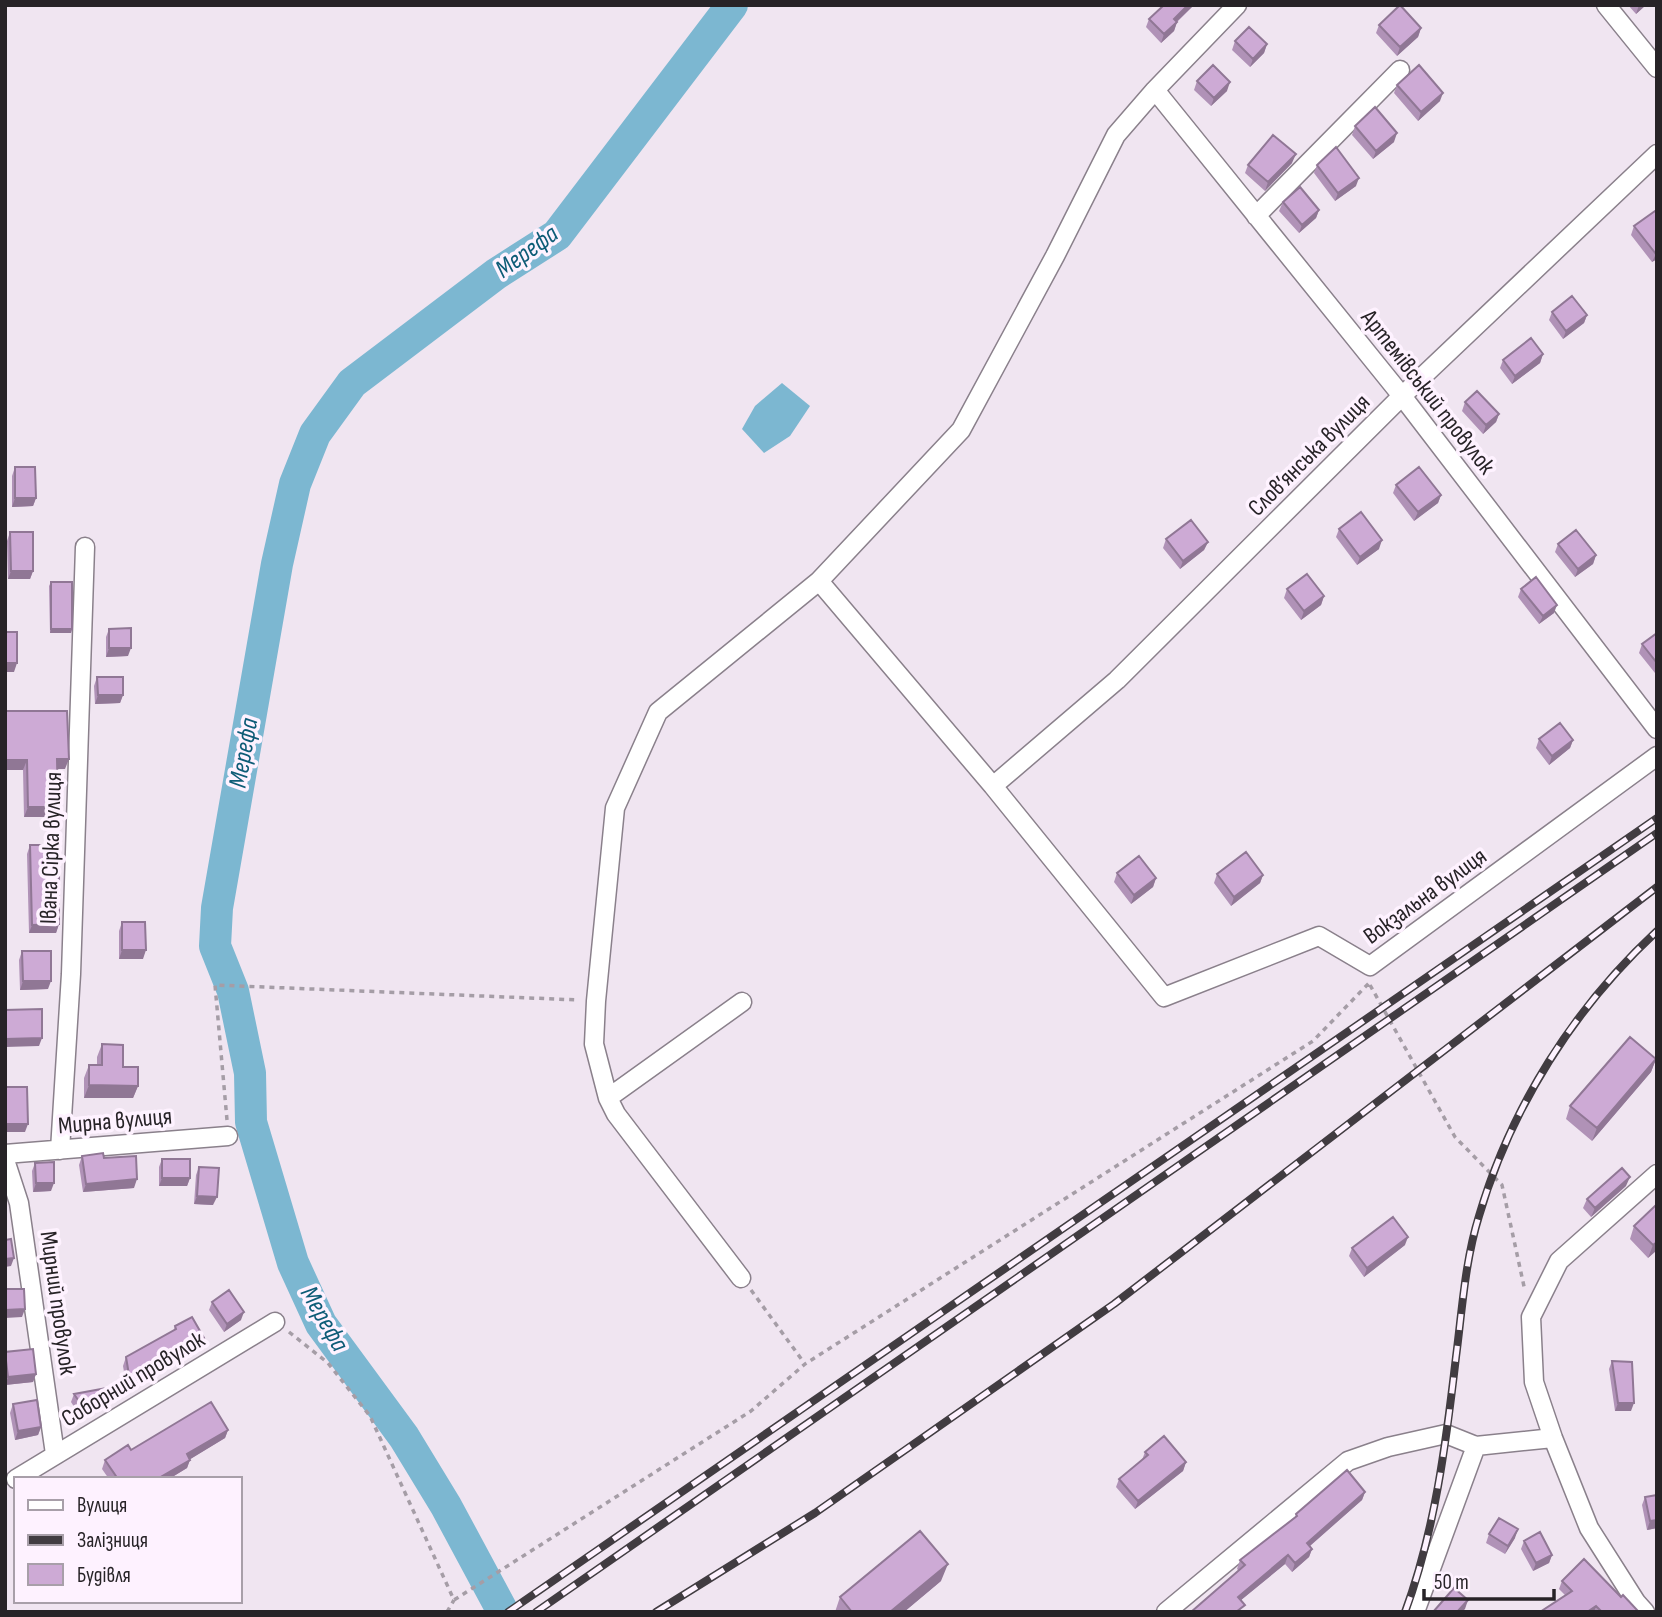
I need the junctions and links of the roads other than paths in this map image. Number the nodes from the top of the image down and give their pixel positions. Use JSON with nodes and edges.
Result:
{"nodes":[{"id":1,"x":1237,"y":5,"type":"edge"},
{"id":2,"x":1606,"y":5,"type":"edge"},
{"id":3,"x":1657,"y":68,"type":"edge"},
{"id":4,"x":1400,"y":70,"type":"dead end"},
{"id":5,"x":1155,"y":90,"type":"junction"},
{"id":6,"x":1657,"y":154,"type":"edge"},
{"id":7,"x":1256,"y":216,"type":"junction"},
{"id":8,"x":1402,"y":396,"type":"junction"},
{"id":9,"x":85,"y":547,"type":"dead end"},
{"id":10,"x":819,"y":581,"type":"junction"},
{"id":11,"x":1657,"y":729,"type":"edge"},
{"id":12,"x":1657,"y":756,"type":"edge"},
{"id":13,"x":993,"y":786,"type":"junction"},
{"id":14,"x":742,"y":1002,"type":"dead end"},
{"id":15,"x":608,"y":1098,"type":"junction"},
{"id":16,"x":228,"y":1136,"type":"road end"},
{"id":17,"x":60,"y":1150,"type":"junction"},
{"id":18,"x":5,"y":1154,"type":"edge"},
{"id":19,"x":5,"y":1160,"type":"edge"},
{"id":20,"x":1657,"y":1174,"type":"edge"},
{"id":21,"x":741,"y":1278,"type":"road end"},
{"id":22,"x":275,"y":1322,"type":"road end"},
{"id":23,"x":1553,"y":1438,"type":"junction"},
{"id":24,"x":1476,"y":1446,"type":"junction"},
{"id":25,"x":55,"y":1454,"type":"junction"},
{"id":26,"x":19,"y":1477,"type":"edge"},
{"id":27,"x":1166,"y":1612,"type":"edge"},
{"id":28,"x":1415,"y":1612,"type":"edge"},
{"id":29,"x":1645,"y":1612,"type":"edge"}],
"edges":[{"from":1,"to":5,"type":"street"},
{"from":2,"to":3,"type":"street"},
{"from":4,"to":7,"type":"street"},
{"from":5,"to":7,"type":"street","name":"Артемівський провулок"},
{"from":5,"to":10,"type":"street"},
{"from":6,"to":8,"type":"street","name":"Слов’янська вулиця"},
{"from":7,"to":8,"type":"street","name":"Артемівський провулок"},
{"from":8,"to":11,"type":"street","name":"Артемівський провулок"},
{"from":8,"to":13,"type":"street","name":"Слов’янська вулиця"},
{"from":9,"to":17,"type":"street","name":"Івана Сірка вулиця"},
{"from":10,"to":13,"type":"street"},
{"from":10,"to":15,"type":"street"},
{"from":12,"to":13,"type":"street","name":"Вокзальна вулиця"},
{"from":14,"to":15,"type":"street"},
{"from":15,"to":21,"type":"street"},
{"from":16,"to":17,"type":"street","name":"Мирна вулиця"},
{"from":17,"to":18,"type":"street","name":"Мирна вулиця"},
{"from":19,"to":25,"type":"street","name":"Мирний провулок"},
{"from":20,"to":23,"type":"street"},
{"from":22,"to":25,"type":"street","name":"Соборний провулок"},
{"from":23,"to":24,"type":"street"},
{"from":23,"to":29,"type":"street"},
{"from":24,"to":27,"type":"street"},
{"from":24,"to":28,"type":"street"},
{"from":25,"to":26,"type":"street","name":"Соборний провулок"}]}
